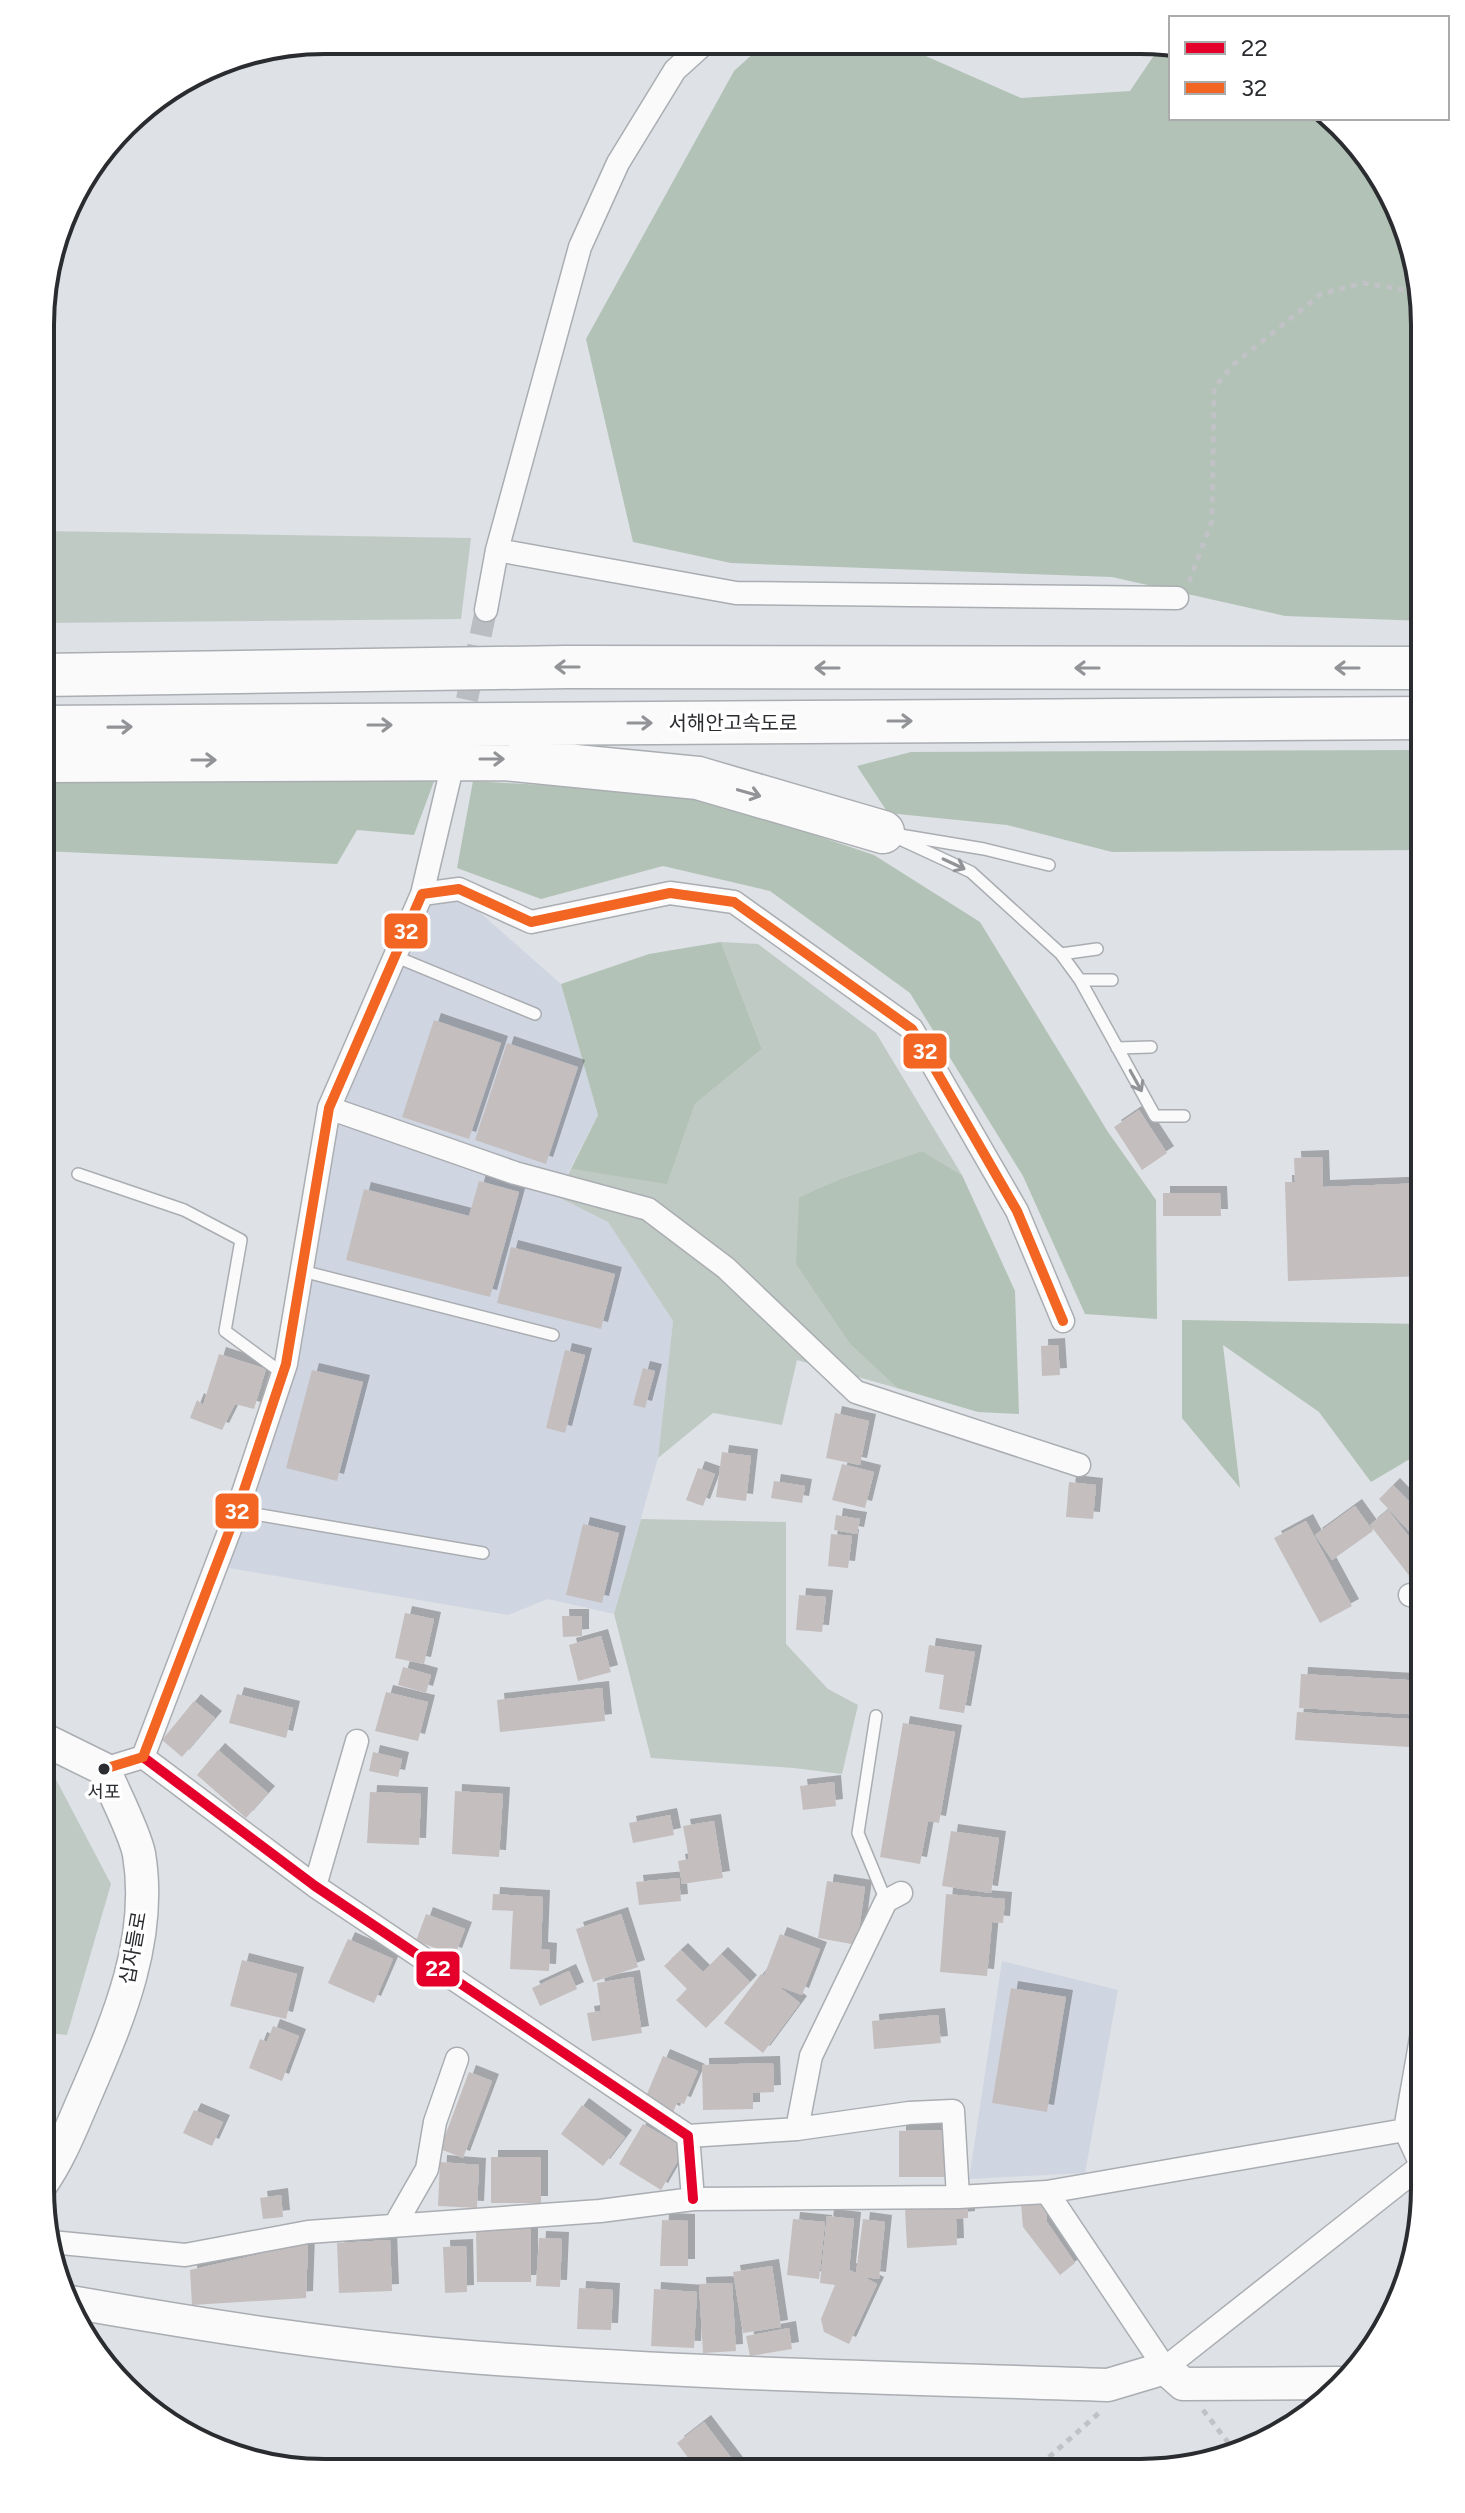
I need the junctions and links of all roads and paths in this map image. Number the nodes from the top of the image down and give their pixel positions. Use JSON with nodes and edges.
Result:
{"nodes":[{"id":1,"x":693,"y":54,"type":"edge"},
{"id":2,"x":1408,"y":290,"type":"edge"},
{"id":3,"x":497,"y":550,"type":"junction"},
{"id":4,"x":1177,"y":598,"type":"joint"},
{"id":5,"x":486,"y":610,"type":"tunnel mouth"},
{"id":6,"x":1411,"y":668,"type":"edge"},
{"id":7,"x":54,"y":675,"type":"edge"},
{"id":8,"x":1411,"y":718,"type":"edge"},
{"id":9,"x":54,"y":727,"type":"edge"},
{"id":10,"x":54,"y":761,"type":"edge"},
{"id":11,"x":450,"y":776,"type":"dead end"},
{"id":12,"x":883,"y":832,"type":"junction"},
{"id":13,"x":1049,"y":865,"type":"dead end"},
{"id":14,"x":422,"y":894,"type":"junction"},
{"id":15,"x":1097,"y":949,"type":"dead end"},
{"id":16,"x":1061,"y":954,"type":"junction"},
{"id":17,"x":394,"y":956,"type":"junction"},
{"id":18,"x":1080,"y":980,"type":"junction"},
{"id":19,"x":1112,"y":980,"type":"dead end"},
{"id":20,"x":535,"y":1014,"type":"dead end"},
{"id":21,"x":1151,"y":1047,"type":"dead end"},
{"id":22,"x":1117,"y":1048,"type":"junction"},
{"id":23,"x":329,"y":1108,"type":"junction"},
{"id":24,"x":1184,"y":1116,"type":"dead end"},
{"id":25,"x":78,"y":1174,"type":"dead end"},
{"id":26,"x":302,"y":1271,"type":"junction"},
{"id":27,"x":1063,"y":1321,"type":"dead end"},
{"id":28,"x":553,"y":1335,"type":"dead end"},
{"id":29,"x":282,"y":1373,"type":"junction"},
{"id":30,"x":1079,"y":1465,"type":"dead end"},
{"id":31,"x":237,"y":1511,"type":"junction"},
{"id":32,"x":483,"y":1553,"type":"dead end"},
{"id":33,"x":876,"y":1716,"type":"dead end"},
{"id":34,"x":357,"y":1741,"type":"dead end"},
{"id":35,"x":54,"y":1744,"type":"edge"},
{"id":36,"x":143,"y":1757,"type":"junction"},
{"id":37,"x":104,"y":1769,"type":"junction"},
{"id":38,"x":315,"y":1886,"type":"junction"},
{"id":39,"x":893,"y":1897,"type":"joint"},
{"id":40,"x":457,"y":2059,"type":"dead end"},
{"id":41,"x":797,"y":2129,"type":"junction"},
{"id":42,"x":1410,"y":2132,"type":"edge"},
{"id":43,"x":688,"y":2136,"type":"junction"},
{"id":44,"x":54,"y":2165,"type":"edge"},
{"id":45,"x":1410,"y":2179,"type":"edge"},
{"id":46,"x":1047,"y":2192,"type":"junction"},
{"id":47,"x":958,"y":2197,"type":"junction"},
{"id":48,"x":693,"y":2199,"type":"junction"},
{"id":49,"x":395,"y":2225,"type":"junction"},
{"id":50,"x":59,"y":2243,"type":"edge"},
{"id":51,"x":81,"y":2304,"type":"edge"},
{"id":52,"x":1174,"y":2376,"type":"junction"},
{"id":53,"x":1329,"y":2383,"type":"edge"},
{"id":54,"x":1108,"y":2385,"type":"junction"},
{"id":55,"x":1229,"y":2444,"type":"edge"},
{"id":56,"x":1047,"y":2459,"type":"edge"}],
"edges":[{"from":1,"to":3,"type":"street"},
{"from":2,"to":4,"type":"path"},
{"from":3,"to":4,"type":"street"},
{"from":3,"to":5,"type":"street"},
{"from":6,"to":7,"type":"highway","one_way":true},
{"from":9,"to":8,"type":"highway","name":"서해안고속도로","one_way":true},
{"from":10,"to":12,"type":"highway","one_way":true},
{"from":11,"to":14,"type":"street"},
{"from":12,"to":13,"type":"lane"},
{"from":12,"to":16,"type":"lane","one_way":true},
{"from":14,"to":17,"type":"street"},
{"from":14,"to":27,"type":"street"},
{"from":15,"to":16,"type":"lane"},
{"from":16,"to":18,"type":"lane"},
{"from":17,"to":20,"type":"lane"},
{"from":17,"to":23,"type":"street"},
{"from":18,"to":19,"type":"lane"},
{"from":18,"to":22,"type":"lane"},
{"from":21,"to":22,"type":"lane"},
{"from":22,"to":24,"type":"lane","one_way":true},
{"from":23,"to":26,"type":"street"},
{"from":23,"to":30,"type":"street"},
{"from":25,"to":29,"type":"lane"},
{"from":26,"to":28,"type":"lane"},
{"from":26,"to":29,"type":"street"},
{"from":29,"to":31,"type":"street"},
{"from":31,"to":32,"type":"lane"},
{"from":31,"to":36,"type":"street"},
{"from":33,"to":39,"type":"lane"},
{"from":34,"to":38,"type":"street"},
{"from":35,"to":37,"type":"street"},
{"from":36,"to":37,"type":"street"},
{"from":36,"to":38,"type":"street"},
{"from":37,"to":44,"type":"street","name":"십자들로"},
{"from":38,"to":43,"type":"street"},
{"from":39,"to":41,"type":"street"},
{"from":40,"to":49,"type":"street"},
{"from":41,"to":43,"type":"street"},
{"from":41,"to":47,"type":"street"},
{"from":42,"to":46,"type":"street"},
{"from":43,"to":48,"type":"street"},
{"from":45,"to":52,"type":"street"},
{"from":46,"to":47,"type":"street"},
{"from":46,"to":52,"type":"street"},
{"from":47,"to":48,"type":"street"},
{"from":48,"to":49,"type":"street"},
{"from":49,"to":50,"type":"street"},
{"from":51,"to":54,"type":"street"},
{"from":52,"to":53,"type":"street"},
{"from":52,"to":54,"type":"street"},
{"from":52,"to":55,"type":"path"},
{"from":54,"to":56,"type":"path"}]}
